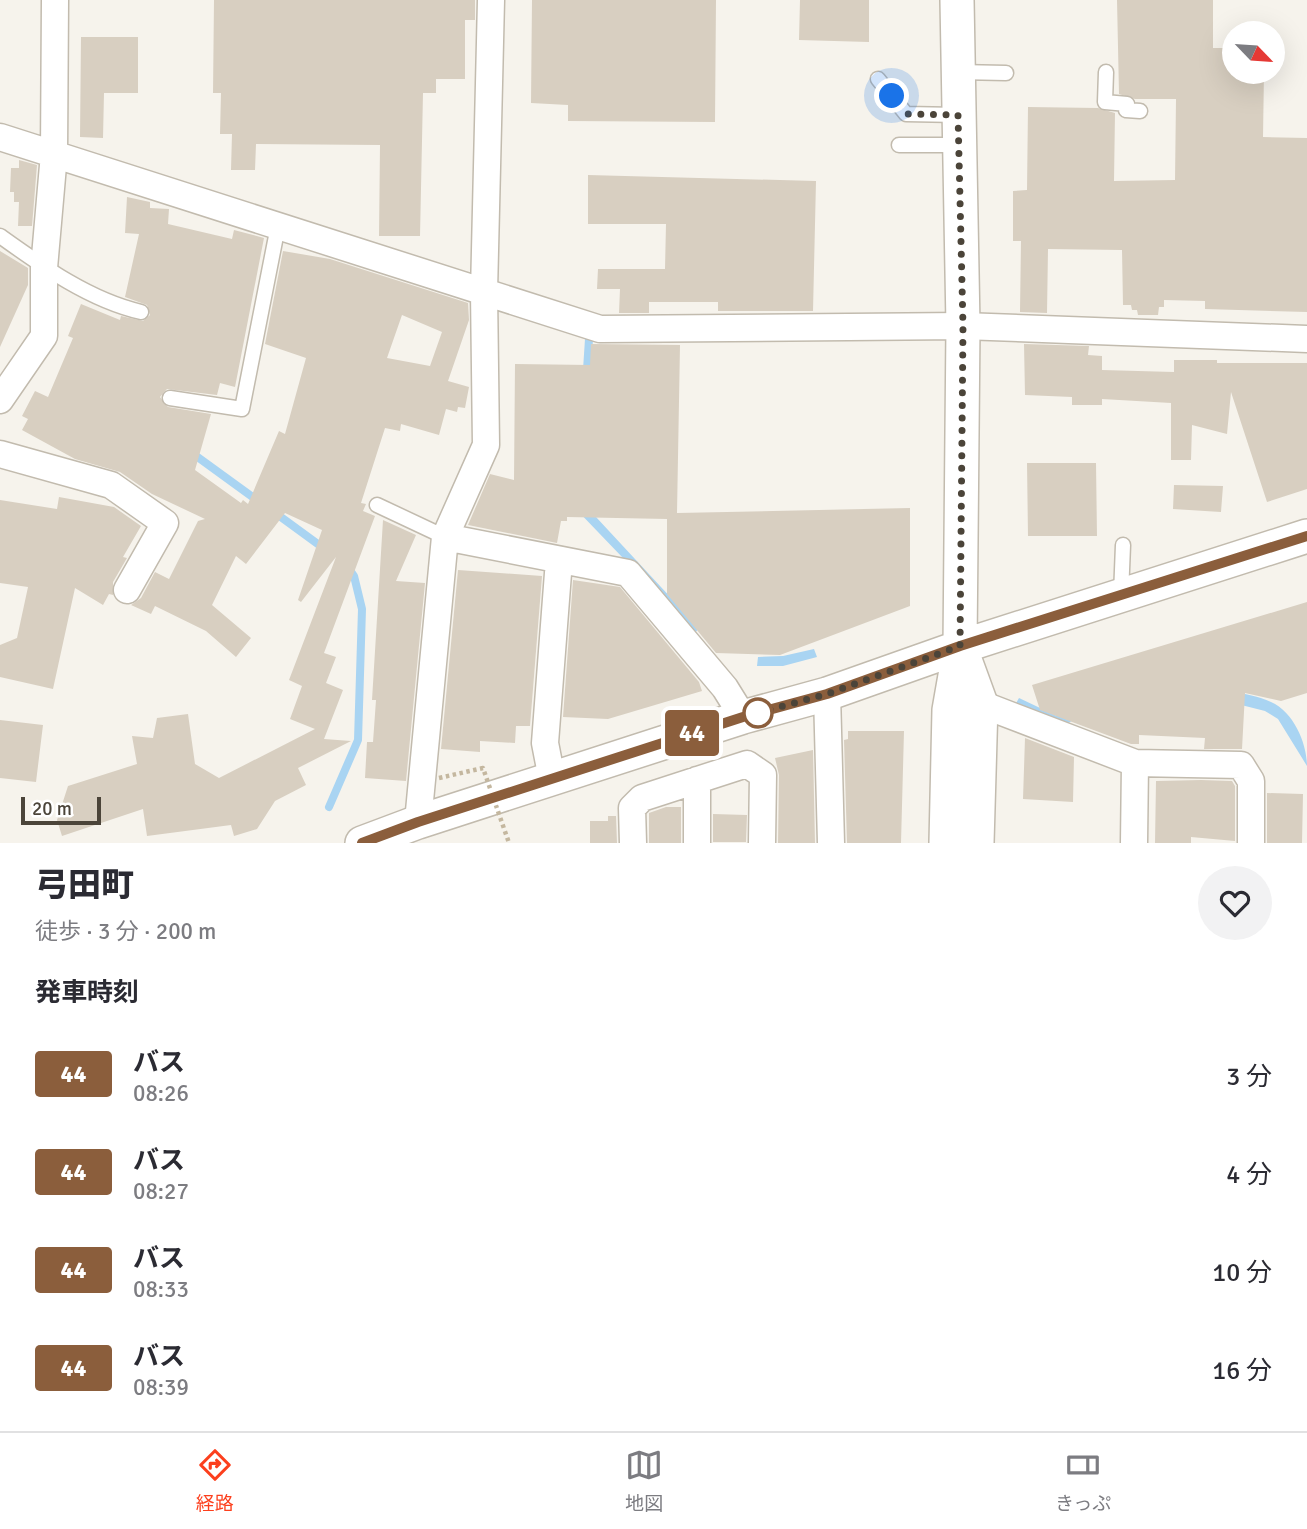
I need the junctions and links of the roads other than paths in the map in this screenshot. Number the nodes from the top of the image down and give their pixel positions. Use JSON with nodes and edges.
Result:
{"nodes":[{"id":1,"x":55,"y":0,"type":"edge"},
{"id":2,"x":491,"y":0,"type":"edge"},
{"id":3,"x":957,"y":0,"type":"edge"},
{"id":4,"x":957,"y":72,"type":"junction"},
{"id":5,"x":1106,"y":72,"type":"dead end"},
{"id":6,"x":1006,"y":73,"type":"dead end"},
{"id":7,"x":878,"y":79,"type":"dead end"},
{"id":8,"x":1140,"y":111,"type":"dead end"},
{"id":9,"x":958,"y":130,"type":"junction"},
{"id":10,"x":0,"y":137,"type":"edge"},
{"id":11,"x":899,"y":145,"type":"dead end"},
{"id":12,"x":54,"y":154,"type":"junction"},
{"id":13,"x":278,"y":226,"type":"junction"},
{"id":14,"x":0,"y":236,"type":"edge"},
{"id":15,"x":44,"y":268,"type":"junction"},
{"id":16,"x":484,"y":292,"type":"junction"},
{"id":17,"x":141,"y":312,"type":"dead end"},
{"id":18,"x":963,"y":326,"type":"junction"},
{"id":19,"x":1307,"y":339,"type":"edge"},
{"id":20,"x":2,"y":394,"type":"edge"},
{"id":21,"x":170,"y":398,"type":"dead end"},
{"id":22,"x":0,"y":454,"type":"edge"},
{"id":23,"x":377,"y":505,"type":"dead end"},
{"id":24,"x":1307,"y":536,"type":"edge"},
{"id":25,"x":445,"y":537,"type":"junction"},
{"id":26,"x":1123,"y":545,"type":"dead end"},
{"id":27,"x":559,"y":560,"type":"junction"},
{"id":28,"x":127,"y":590,"type":"dead end"},
{"id":29,"x":1121,"y":595,"type":"junction"},
{"id":30,"x":960,"y":646,"type":"junction"},
{"id":31,"x":827,"y":694,"type":"junction"},
{"id":32,"x":981,"y":704,"type":"junction"},
{"id":33,"x":743,"y":717,"type":"junction"},
{"id":34,"x":1135,"y":764,"type":"junction"},
{"id":35,"x":552,"y":779,"type":"junction"},
{"id":36,"x":697,"y":780,"type":"junction"},
{"id":37,"x":418,"y":822,"type":"junction"},
{"id":38,"x":362,"y":843,"type":"edge"},
{"id":39,"x":632,"y":843,"type":"edge"},
{"id":40,"x":697,"y":843,"type":"edge"},
{"id":41,"x":762,"y":843,"type":"edge"},
{"id":42,"x":831,"y":843,"type":"edge"},
{"id":43,"x":946,"y":843,"type":"edge"},
{"id":44,"x":977,"y":843,"type":"edge"},
{"id":45,"x":1134,"y":843,"type":"edge"},
{"id":46,"x":1251,"y":843,"type":"edge"}],
"edges":[{"from":1,"to":12,"type":"street"},
{"from":2,"to":16,"type":"street"},
{"from":3,"to":4,"type":"street"},
{"from":4,"to":6,"type":"lane"},
{"from":4,"to":9,"type":"street"},
{"from":5,"to":8,"type":"lane"},
{"from":7,"to":9,"type":"lane"},
{"from":9,"to":11,"type":"lane"},
{"from":9,"to":18,"type":"street"},
{"from":10,"to":12,"type":"street"},
{"from":12,"to":13,"type":"street"},
{"from":12,"to":15,"type":"street"},
{"from":13,"to":16,"type":"street"},
{"from":13,"to":21,"type":"lane"},
{"from":14,"to":15,"type":"lane"},
{"from":15,"to":17,"type":"lane"},
{"from":15,"to":20,"type":"street"},
{"from":16,"to":18,"type":"street"},
{"from":16,"to":25,"type":"street"},
{"from":18,"to":19,"type":"street"},
{"from":18,"to":30,"type":"street"},
{"from":22,"to":28,"type":"street"},
{"from":23,"to":25,"type":"lane"},
{"from":24,"to":29,"type":"street"},
{"from":25,"to":27,"type":"street"},
{"from":25,"to":37,"type":"street"},
{"from":26,"to":29,"type":"lane"},
{"from":27,"to":33,"type":"street"},
{"from":27,"to":35,"type":"street"},
{"from":29,"to":30,"type":"street"},
{"from":30,"to":31,"type":"street"},
{"from":30,"to":32,"type":"street"},
{"from":30,"to":43,"type":"street"},
{"from":31,"to":33,"type":"street"},
{"from":31,"to":42,"type":"street"},
{"from":32,"to":34,"type":"street"},
{"from":32,"to":44,"type":"street"},
{"from":33,"to":35,"type":"street"},
{"from":34,"to":45,"type":"street"},
{"from":34,"to":46,"type":"street"},
{"from":35,"to":37,"type":"street"},
{"from":36,"to":39,"type":"street"},
{"from":36,"to":40,"type":"street"},
{"from":36,"to":41,"type":"street"},
{"from":37,"to":38,"type":"street"}]}
